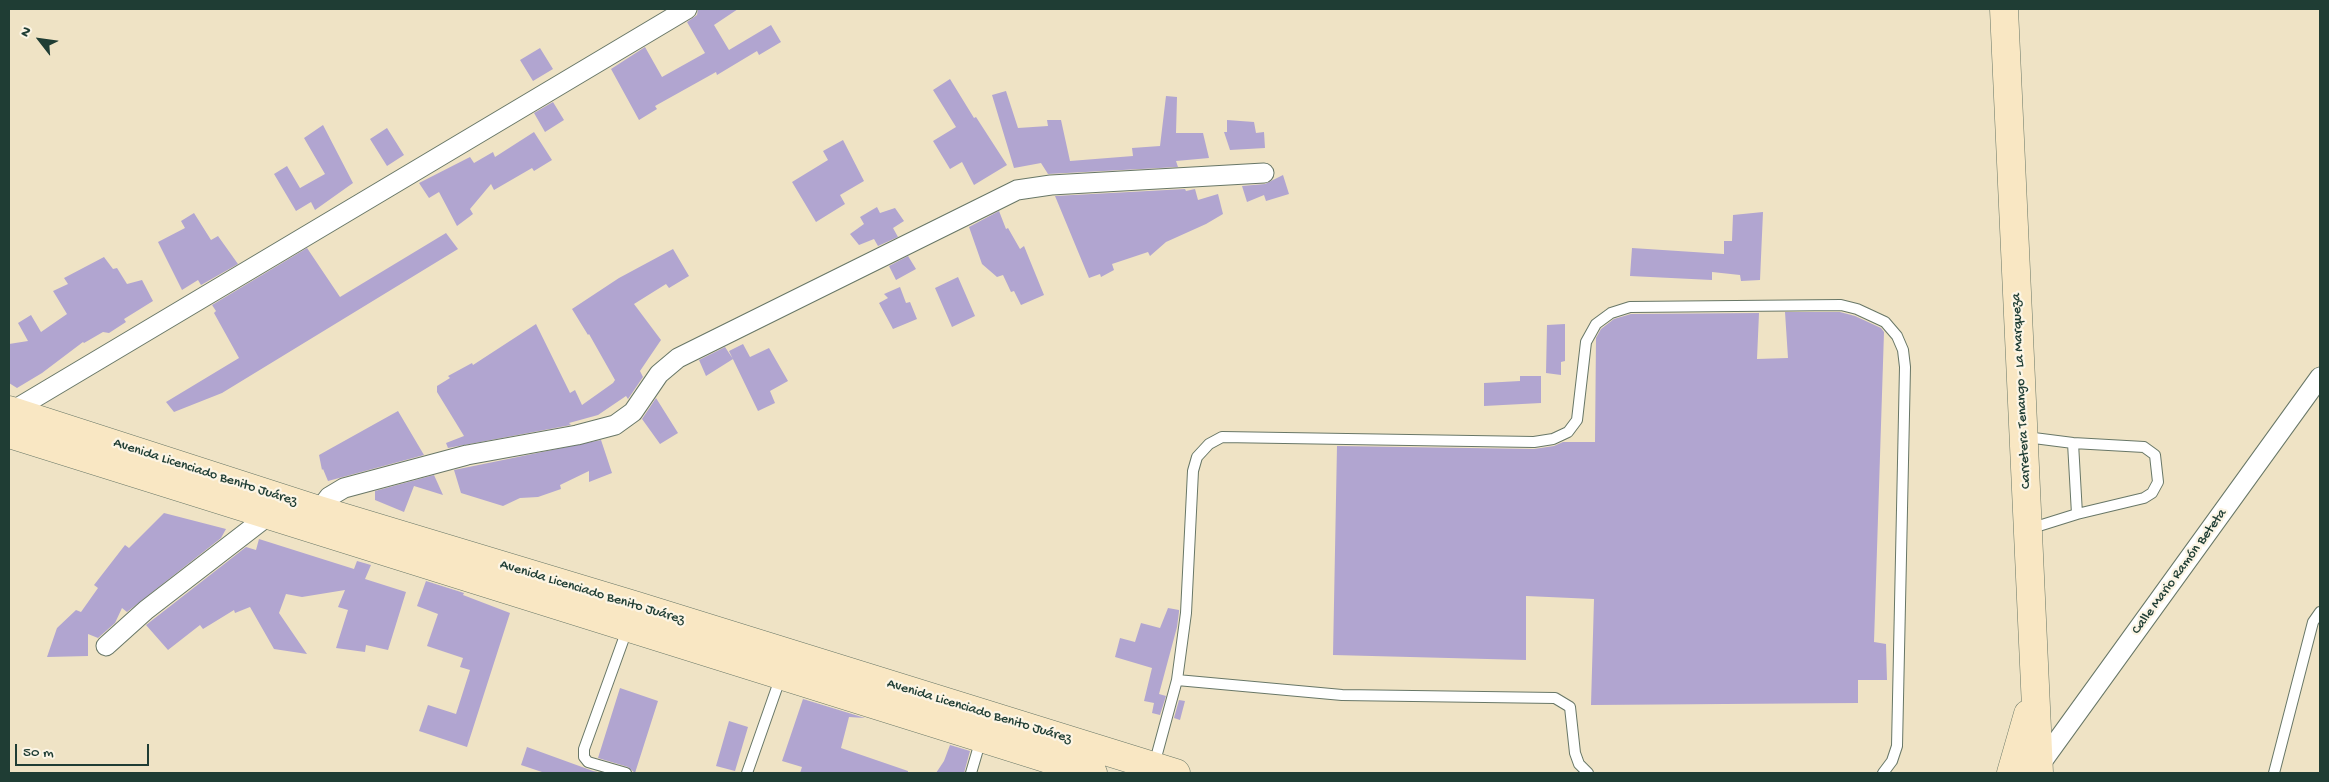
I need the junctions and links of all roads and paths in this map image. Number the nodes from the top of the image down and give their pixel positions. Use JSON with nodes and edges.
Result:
{"nodes":[{"id":1,"x":687,"y":9,"type":"edge"},
{"id":2,"x":2004,"y":9,"type":"edge"},
{"id":3,"x":1264,"y":173,"type":"dead end"},
{"id":4,"x":2320,"y":377,"type":"edge"},
{"id":5,"x":9,"y":417,"type":"edge"},
{"id":6,"x":2024,"y":436,"type":"junction"},
{"id":7,"x":2073,"y":444,"type":"junction"},
{"id":8,"x":2077,"y":514,"type":"junction"},
{"id":9,"x":268,"y":515,"type":"junction"},
{"id":10,"x":313,"y":519,"type":"junction"},
{"id":11,"x":2028,"y":530,"type":"junction"},
{"id":12,"x":2320,"y":612,"type":"edge"},
{"id":13,"x":632,"y":617,"type":"junction"},
{"id":14,"x":106,"y":646,"type":"dead end"},
{"id":15,"x":784,"y":665,"type":"junction"},
{"id":16,"x":1177,"y":680,"type":"junction"},
{"id":17,"x":2035,"y":683,"type":"junction"},
{"id":18,"x":981,"y":740,"type":"junction"},
{"id":19,"x":2039,"y":770,"type":"edge"},
{"id":20,"x":1160,"y":771,"type":"edge"},
{"id":21,"x":626,"y":773,"type":"edge"},
{"id":22,"x":748,"y":773,"type":"edge"},
{"id":23,"x":971,"y":773,"type":"edge"},
{"id":24,"x":1093,"y":773,"type":"edge"},
{"id":25,"x":1588,"y":773,"type":"edge"},
{"id":26,"x":1883,"y":773,"type":"edge"},
{"id":27,"x":2011,"y":773,"type":"edge"},
{"id":28,"x":2274,"y":773,"type":"edge"}],
"edges":[{"from":1,"to":5,"type":"street"},
{"from":2,"to":6,"type":"main road","name":"Carretera Tenango - La Marqueza"},
{"from":3,"to":10,"type":"street"},
{"from":4,"to":19,"type":"street","name":"Calle Mario Ramón Beteta"},
{"from":5,"to":9,"type":"main road","name":"Avenida Licenciado Benito Juárez"},
{"from":5,"to":10,"type":"main road","name":"Avenida Licenciado Benito Juárez"},
{"from":6,"to":7,"type":"lane"},
{"from":6,"to":11,"type":"main road","name":"Carretera Tenango - La Marqueza"},
{"from":7,"to":8,"type":"lane"},
{"from":7,"to":8,"type":"lane"},
{"from":8,"to":11,"type":"lane"},
{"from":9,"to":10,"type":"main road","name":"Avenida Licenciado Benito Juárez"},
{"from":9,"to":14,"type":"street"},
{"from":10,"to":13,"type":"main road","name":"Avenida Licenciado Benito Juárez"},
{"from":11,"to":17,"type":"main road","name":"Carretera Tenango - La Marqueza"},
{"from":12,"to":28,"type":"lane"},
{"from":13,"to":15,"type":"main road","name":"Avenida Licenciado Benito Juárez"},
{"from":13,"to":21,"type":"lane"},
{"from":15,"to":18,"type":"main road","name":"Avenida Licenciado Benito Juárez"},
{"from":15,"to":20,"type":"main road","name":"Avenida Licenciado Benito Juárez"},
{"from":15,"to":22,"type":"lane"},
{"from":16,"to":20,"type":"lane"},
{"from":16,"to":25,"type":"lane"},
{"from":16,"to":26,"type":"lane"},
{"from":17,"to":19,"type":"main road","name":"Carretera Tenango - La Marqueza"},
{"from":17,"to":27,"type":"main road"},
{"from":18,"to":23,"type":"lane"},
{"from":18,"to":24,"type":"main road","name":"Avenida Licenciado Benito Juárez"}]}
